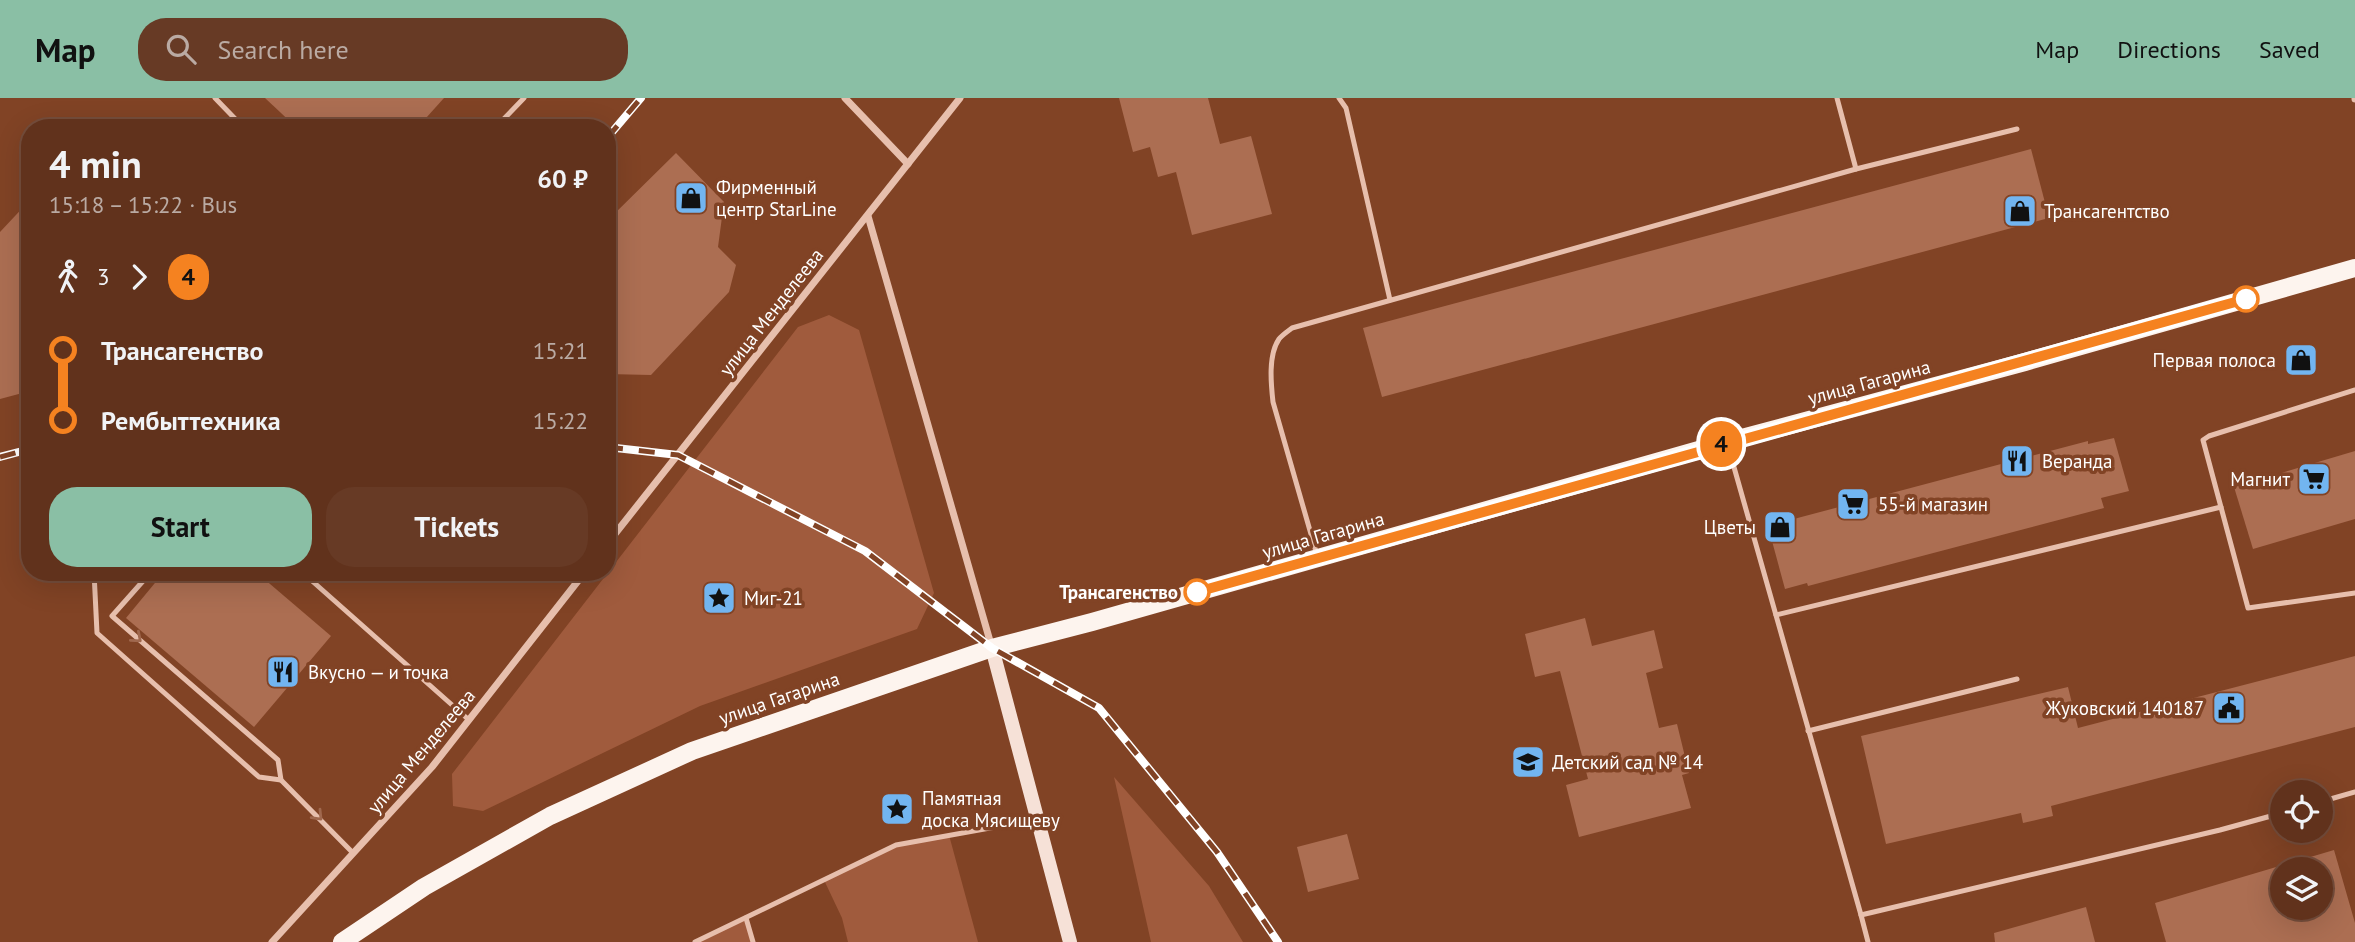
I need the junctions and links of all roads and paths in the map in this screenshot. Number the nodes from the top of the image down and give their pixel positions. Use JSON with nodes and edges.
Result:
{"nodes":[{"id":1,"x":215,"y":98,"type":"edge"},
{"id":2,"x":524,"y":98,"type":"edge"},
{"id":3,"x":845,"y":98,"type":"edge"},
{"id":4,"x":960,"y":98,"type":"edge"},
{"id":5,"x":1339,"y":98,"type":"edge"},
{"id":6,"x":1838,"y":98,"type":"edge"},
{"id":7,"x":235,"y":119,"type":"edge"},
{"id":8,"x":504,"y":119,"type":"edge"},
{"id":9,"x":2017,"y":129,"type":"dead end"},
{"id":10,"x":908,"y":164,"type":"junction"},
{"id":11,"x":1856,"y":169,"type":"junction"},
{"id":12,"x":868,"y":216,"type":"junction"},
{"id":13,"x":2355,"y":268,"type":"edge"},
{"id":14,"x":1390,"y":300,"type":"junction"},
{"id":15,"x":2355,"y":390,"type":"edge"},
{"id":16,"x":1727,"y":442,"type":"junction"},
{"id":17,"x":2221,"y":507,"type":"junction"},
{"id":18,"x":616,"y":533,"type":"edge"},
{"id":19,"x":1317,"y":558,"type":"junction"},
{"id":20,"x":94,"y":581,"type":"edge"},
{"id":21,"x":142,"y":581,"type":"edge"},
{"id":22,"x":312,"y":581,"type":"edge"},
{"id":23,"x":578,"y":581,"type":"edge"},
{"id":24,"x":2355,"y":593,"type":"edge"},
{"id":25,"x":1776,"y":615,"type":"junction"},
{"id":26,"x":992,"y":648,"type":"junction"},
{"id":27,"x":2017,"y":679,"type":"dead end"},
{"id":28,"x":470,"y":719,"type":"junction"},
{"id":29,"x":1808,"y":731,"type":"junction"},
{"id":30,"x":281,"y":780,"type":"junction"},
{"id":31,"x":2355,"y":792,"type":"edge"},
{"id":32,"x":2333,"y":798,"type":"edge"},
{"id":33,"x":2270,"y":816,"type":"edge"},
{"id":34,"x":1037,"y":820,"type":"junction"},
{"id":35,"x":353,"y":853,"type":"junction"},
{"id":36,"x":1861,"y":915,"type":"junction"},
{"id":37,"x":746,"y":918,"type":"junction"},
{"id":38,"x":272,"y":942,"type":"edge"},
{"id":39,"x":342,"y":942,"type":"edge"},
{"id":40,"x":695,"y":942,"type":"edge"},
{"id":41,"x":753,"y":942,"type":"edge"},
{"id":42,"x":1070,"y":942,"type":"edge"},
{"id":43,"x":1868,"y":942,"type":"edge"}],
"edges":[{"from":1,"to":7,"type":"lane"},
{"from":2,"to":8,"type":"lane"},
{"from":3,"to":10,"type":"street"},
{"from":4,"to":10,"type":"street","name":"улица Менделеева"},
{"from":5,"to":14,"type":"lane"},
{"from":6,"to":11,"type":"lane"},
{"from":9,"to":11,"type":"lane"},
{"from":10,"to":12,"type":"street","name":"улица Менделеева"},
{"from":11,"to":14,"type":"lane"},
{"from":12,"to":18,"type":"street","name":"улица Менделеева"},
{"from":12,"to":26,"type":"street"},
{"from":13,"to":16,"type":"main road","name":"улица Гагарина"},
{"from":14,"to":19,"type":"lane"},
{"from":15,"to":17,"type":"lane"},
{"from":16,"to":19,"type":"main road","name":"улица Гагарина"},
{"from":16,"to":25,"type":"lane"},
{"from":17,"to":24,"type":"lane"},
{"from":17,"to":25,"type":"lane"},
{"from":19,"to":26,"type":"main road","name":"улица Гагарина"},
{"from":20,"to":30,"type":"lane"},
{"from":21,"to":30,"type":"lane","one_way":true},
{"from":22,"to":28,"type":"lane"},
{"from":23,"to":28,"type":"street","name":"улица Менделеева"},
{"from":25,"to":29,"type":"lane"},
{"from":26,"to":34,"type":"main road"},
{"from":26,"to":39,"type":"main road","name":"улица Гагарина"},
{"from":27,"to":29,"type":"lane"},
{"from":28,"to":35,"type":"street","name":"улица Менделеева"},
{"from":29,"to":36,"type":"lane"},
{"from":30,"to":35,"type":"lane","one_way":true},
{"from":31,"to":32,"type":"lane"},
{"from":33,"to":36,"type":"lane"},
{"from":34,"to":37,"type":"lane"},
{"from":34,"to":42,"type":"main road"},
{"from":35,"to":38,"type":"street","name":"улица Менделеева"},
{"from":36,"to":43,"type":"lane"},
{"from":37,"to":40,"type":"lane"},
{"from":37,"to":41,"type":"lane"}]}
